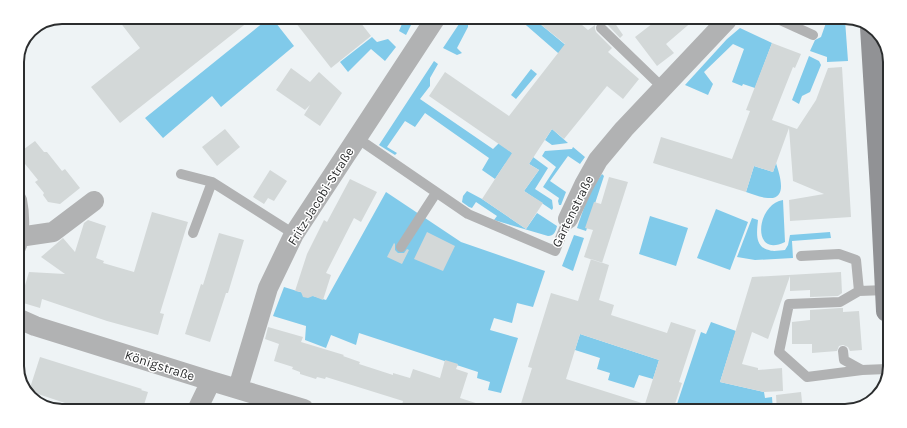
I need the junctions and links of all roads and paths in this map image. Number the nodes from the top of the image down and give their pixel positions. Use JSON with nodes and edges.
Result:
{"nodes":[{"id":1,"x":432,"y":24,"type":"edge"},
{"id":2,"x":723,"y":24,"type":"edge"},
{"id":3,"x":789,"y":24,"type":"edge"},
{"id":4,"x":601,"y":28,"type":"dead end"},
{"id":5,"x":871,"y":34,"type":"edge"},
{"id":6,"x":813,"y":35,"type":"dead end"},
{"id":7,"x":663,"y":88,"type":"junction"},
{"id":8,"x":357,"y":138,"type":"junction"},
{"id":9,"x":181,"y":174,"type":"dead end"},
{"id":10,"x":212,"y":182,"type":"junction"},
{"id":11,"x":436,"y":193,"type":"junction"},
{"id":12,"x":94,"y":201,"type":"dead end"},
{"id":13,"x":568,"y":219,"type":"joint"},
{"id":14,"x":883,"y":226,"type":"edge"},
{"id":15,"x":193,"y":233,"type":"dead end"},
{"id":16,"x":294,"y":234,"type":"junction"},
{"id":17,"x":24,"y":240,"type":"edge"},
{"id":18,"x":401,"y":246,"type":"dead end"},
{"id":19,"x":801,"y":256,"type":"dead end"},
{"id":20,"x":859,"y":291,"type":"junction"},
{"id":21,"x":883,"y":299,"type":"edge"},
{"id":22,"x":24,"y":321,"type":"edge"},
{"id":23,"x":843,"y":351,"type":"dead end"},
{"id":24,"x":883,"y":369,"type":"edge"},
{"id":25,"x":862,"y":370,"type":"junction"},
{"id":26,"x":211,"y":381,"type":"junction"},
{"id":27,"x":238,"y":388,"type":"junction"},
{"id":28,"x":200,"y":404,"type":"edge"},
{"id":29,"x":288,"y":404,"type":"edge"}],
"edges":[{"from":1,"to":8,"type":"street","name":"Fritz-Jacobi-Straße"},
{"from":2,"to":7,"type":"street","name":"Gartenstraße"},
{"from":3,"to":6,"type":"lane"},
{"from":4,"to":7,"type":"lane"},
{"from":5,"to":14,"type":"main road"},
{"from":7,"to":13,"type":"street","name":"Gartenstraße"},
{"from":8,"to":11,"type":"lane","name":"Gartenstraße"},
{"from":8,"to":16,"type":"street","name":"Fritz-Jacobi-Straße"},
{"from":9,"to":10,"type":"lane"},
{"from":10,"to":15,"type":"lane"},
{"from":10,"to":16,"type":"lane"},
{"from":11,"to":13,"type":"lane","name":"Gartenstraße"},
{"from":11,"to":18,"type":"lane"},
{"from":12,"to":17,"type":"street"},
{"from":16,"to":27,"type":"street","name":"Fritz-Jacobi-Straße"},
{"from":19,"to":20,"type":"lane"},
{"from":20,"to":21,"type":"lane"},
{"from":20,"to":25,"type":"lane"},
{"from":22,"to":26,"type":"street","name":"Königstraße"},
{"from":23,"to":25,"type":"lane"},
{"from":24,"to":25,"type":"lane"},
{"from":26,"to":27,"type":"street","name":"Königstraße"},
{"from":26,"to":28,"type":"street"},
{"from":27,"to":29,"type":"street","name":"Königstraße"}]}
